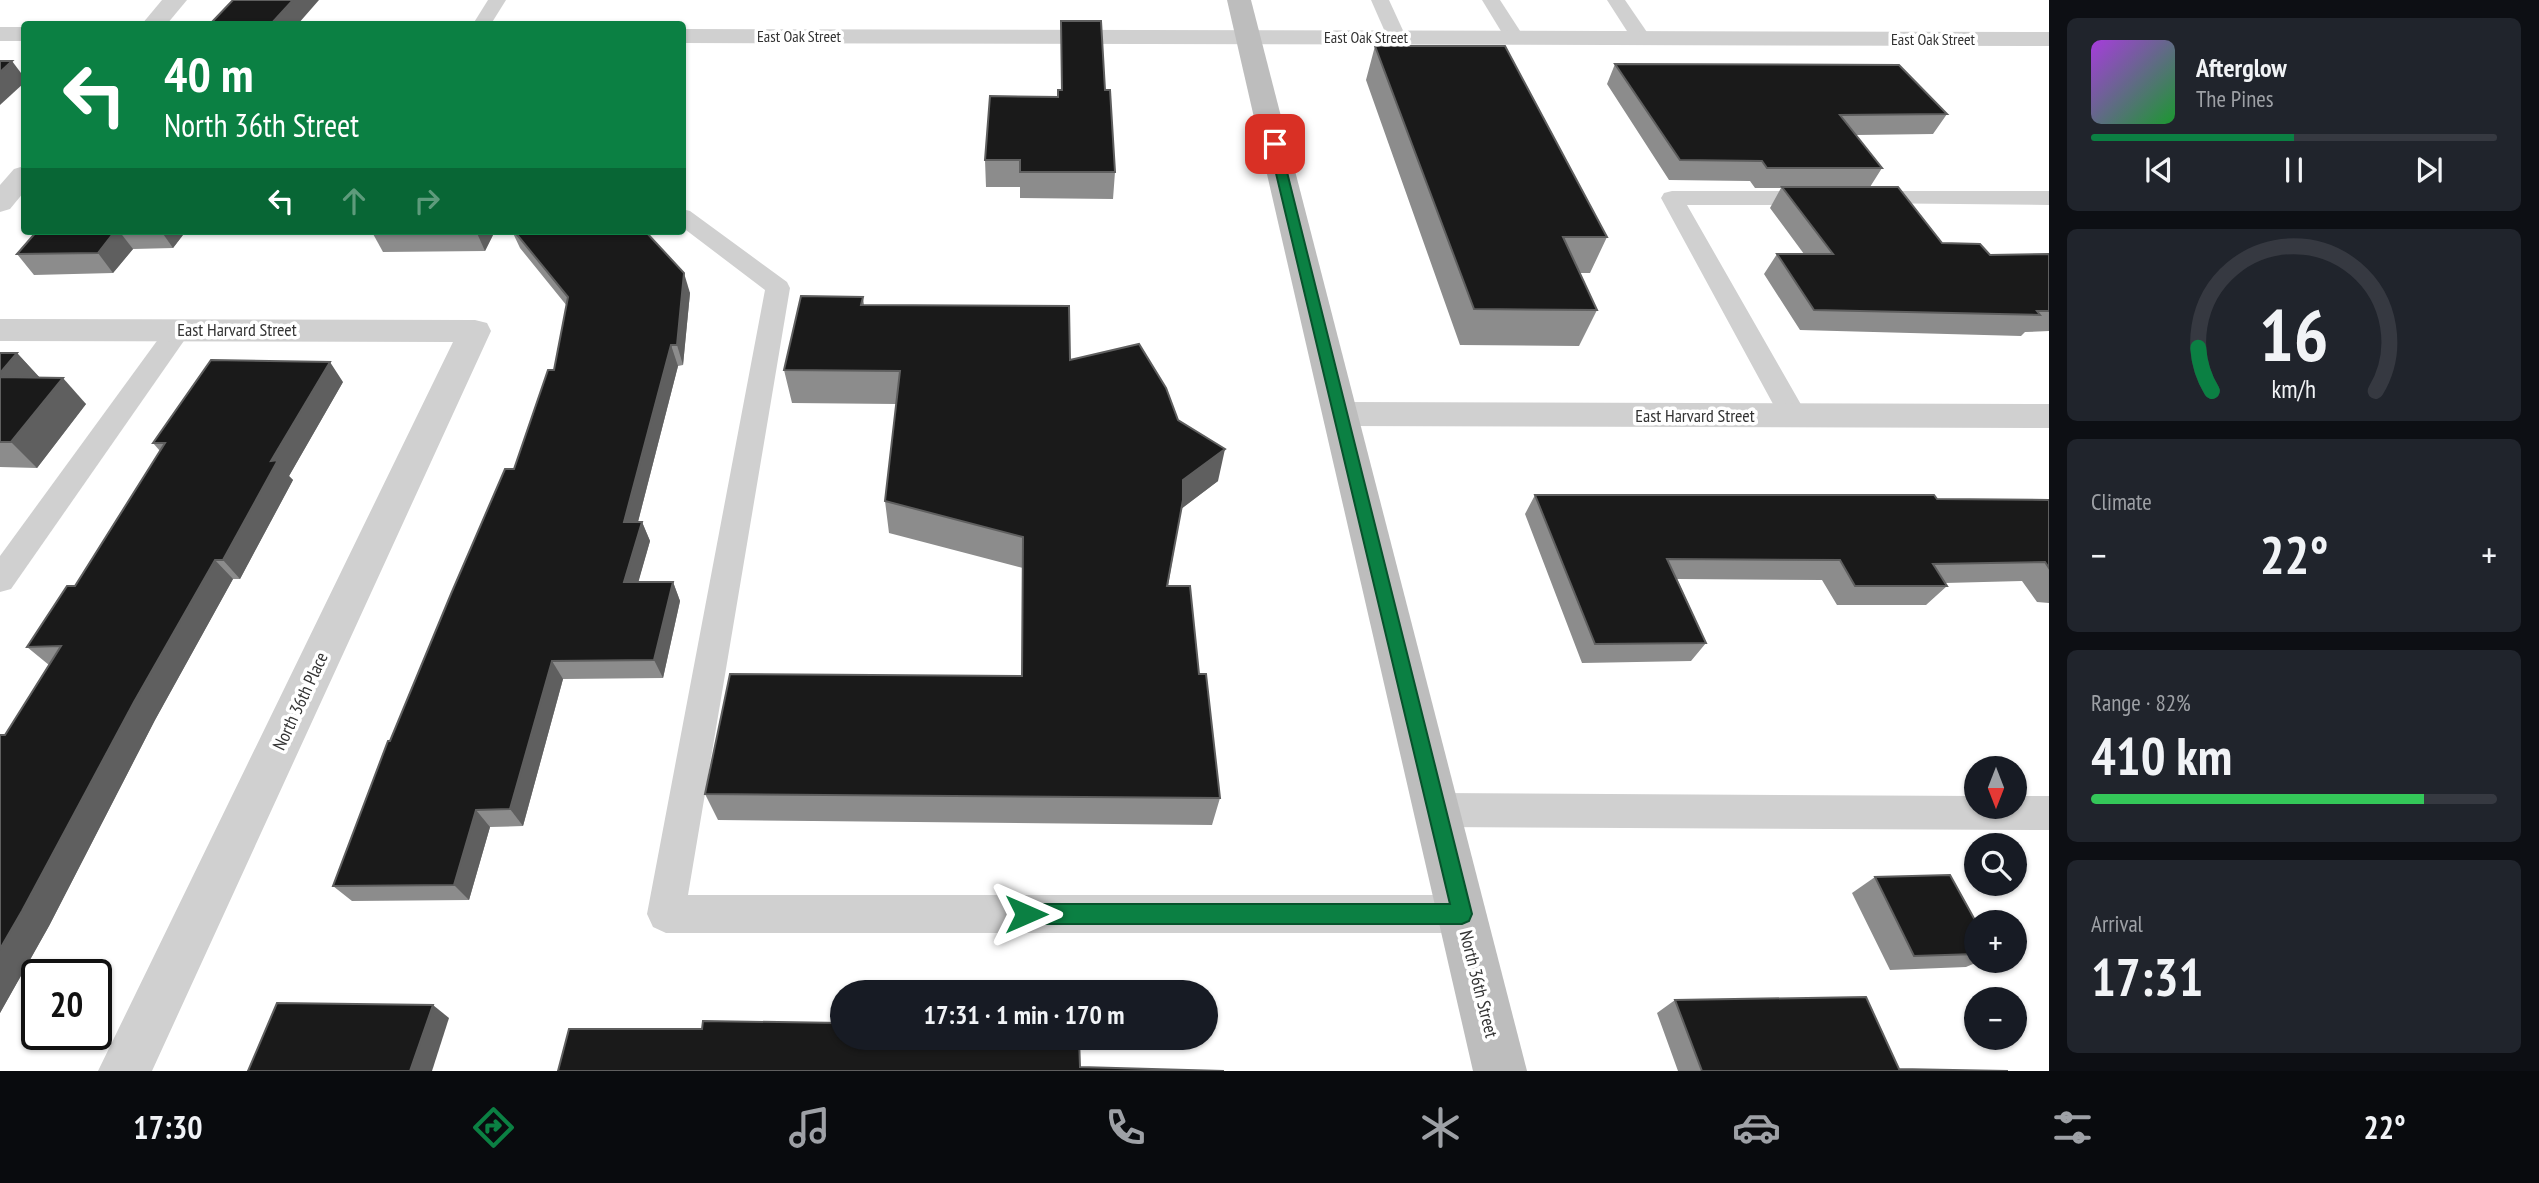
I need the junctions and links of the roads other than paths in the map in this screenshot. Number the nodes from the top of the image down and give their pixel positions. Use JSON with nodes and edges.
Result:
{"nodes":[{"id":1,"x":175,"y":0,"type":"edge"},
{"id":2,"x":497,"y":0,"type":"edge"},
{"id":3,"x":1380,"y":0,"type":"edge"},
{"id":4,"x":1491,"y":0,"type":"edge"},
{"id":5,"x":1616,"y":0,"type":"edge"},
{"id":6,"x":1243,"y":19,"type":"edge"},
{"id":7,"x":157,"y":21,"type":"edge"},
{"id":8,"x":484,"y":21,"type":"edge"},
{"id":9,"x":0,"y":34,"type":"edge"},
{"id":10,"x":21,"y":34,"type":"edge"},
{"id":11,"x":686,"y":36,"type":"edge"},
{"id":12,"x":1396,"y":37,"type":"junction"},
{"id":13,"x":1514,"y":37,"type":"junction"},
{"id":14,"x":1641,"y":38,"type":"junction"},
{"id":15,"x":2049,"y":39,"type":"edge"},
{"id":16,"x":21,"y":178,"type":"edge"},
{"id":17,"x":2049,"y":198,"type":"edge"},
{"id":18,"x":0,"y":203,"type":"edge"},
{"id":19,"x":686,"y":219,"type":"edge"},
{"id":20,"x":179,"y":329,"type":"junction"},
{"id":21,"x":0,"y":330,"type":"edge"},
{"id":22,"x":475,"y":331,"type":"joint"},
{"id":23,"x":1341,"y":414,"type":"junction"},
{"id":24,"x":1793,"y":415,"type":"junction"},
{"id":25,"x":2049,"y":416,"type":"edge"},
{"id":26,"x":0,"y":580,"type":"edge"},
{"id":27,"x":1437,"y":810,"type":"junction"},
{"id":28,"x":2049,"y":813,"type":"edge"},
{"id":29,"x":1462,"y":914,"type":"junction"},
{"id":30,"x":125,"y":1071,"type":"edge"},
{"id":31,"x":1500,"y":1071,"type":"edge"}],
"edges":[{"from":1,"to":7,"type":"street"},
{"from":2,"to":8,"type":"lane"},
{"from":3,"to":12,"type":"lane"},
{"from":4,"to":13,"type":"lane"},
{"from":5,"to":14,"type":"lane"},
{"from":6,"to":11,"type":"street","name":"East Oak Street"},
{"from":6,"to":12,"type":"street","name":"East Oak Street"},
{"from":6,"to":23,"type":"main road","name":"North 36th Street"},
{"from":9,"to":10,"type":"street"},
{"from":12,"to":13,"type":"street","name":"East Oak Street"},
{"from":13,"to":14,"type":"street","name":"East Oak Street"},
{"from":14,"to":15,"type":"street","name":"East Oak Street"},
{"from":16,"to":18,"type":"street"},
{"from":17,"to":24,"type":"lane"},
{"from":19,"to":29,"type":"lane"},
{"from":20,"to":21,"type":"street","name":"East Harvard Street"},
{"from":20,"to":22,"type":"street","name":"East Harvard Street"},
{"from":20,"to":26,"type":"lane"},
{"from":22,"to":30,"type":"street","name":"North 36th Place"},
{"from":23,"to":24,"type":"street","name":"East Harvard Street"},
{"from":23,"to":27,"type":"main road","name":"North 36th Street"},
{"from":24,"to":25,"type":"street","name":"East Harvard Street"},
{"from":27,"to":28,"type":"lane"},
{"from":27,"to":29,"type":"main road","name":"North 36th Street"},
{"from":29,"to":31,"type":"main road","name":"North 36th Street"}]}
